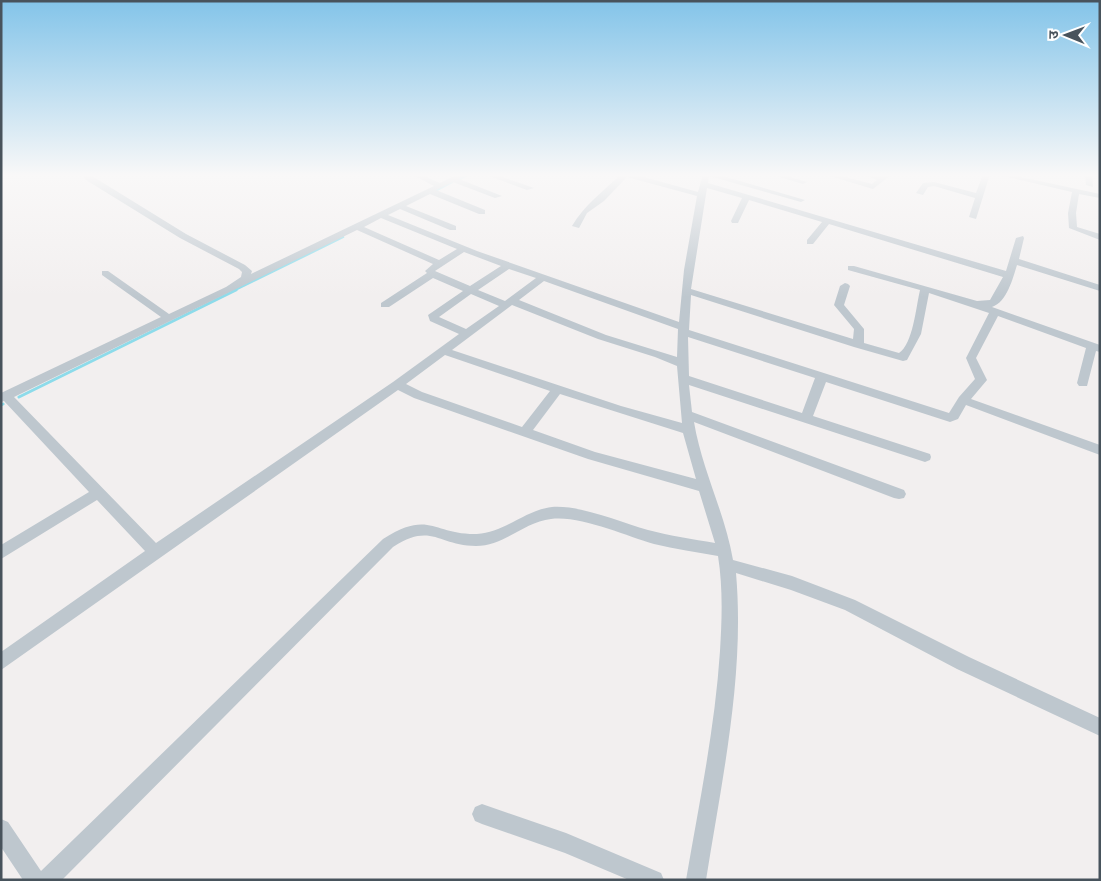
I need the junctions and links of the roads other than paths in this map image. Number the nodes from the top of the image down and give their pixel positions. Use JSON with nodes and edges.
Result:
{"nodes":[{"id":1,"x":149,"y":215,"type":"edge"},
{"id":2,"x":378,"y":215,"type":"edge"},
{"id":3,"x":383,"y":215,"type":"edge"},
{"id":4,"x":422,"y":215,"type":"edge"},
{"id":5,"x":582,"y":215,"type":"edge"},
{"id":6,"x":697,"y":215,"type":"edge"},
{"id":7,"x":738,"y":215,"type":"edge"},
{"id":8,"x":805,"y":215,"type":"edge"},
{"id":9,"x":974,"y":215,"type":"edge"},
{"id":10,"x":1072,"y":215,"type":"edge"},
{"id":11,"x":973,"y":218,"type":"dead end"},
{"id":12,"x":735,"y":221,"type":"dead end"},
{"id":13,"x":827,"y":222,"type":"junction"},
{"id":14,"x":356,"y":226,"type":"junction"},
{"id":15,"x":576,"y":226,"type":"dead end"},
{"id":16,"x":453,"y":228,"type":"dead end"},
{"id":17,"x":1100,"y":237,"type":"edge"},
{"id":18,"x":1020,"y":238,"type":"dead end"},
{"id":19,"x":810,"y":242,"type":"dead end"},
{"id":20,"x":463,"y":249,"type":"junction"},
{"id":21,"x":1014,"y":261,"type":"junction"},
{"id":22,"x":440,"y":264,"type":"junction"},
{"id":23,"x":508,"y":265,"type":"junction"},
{"id":24,"x":851,"y":268,"type":"dead end"},
{"id":25,"x":105,"y":273,"type":"dead end"},
{"id":26,"x":432,"y":274,"type":"junction"},
{"id":27,"x":1008,"y":275,"type":"junction"},
{"id":28,"x":544,"y":277,"type":"junction"},
{"id":29,"x":242,"y":282,"type":"junction"},
{"id":30,"x":845,"y":286,"type":"dead end"},
{"id":31,"x":1099,"y":288,"type":"edge"},
{"id":32,"x":925,"y":289,"type":"junction"},
{"id":33,"x":471,"y":290,"type":"junction"},
{"id":34,"x":687,"y":292,"type":"junction"},
{"id":35,"x":508,"y":303,"type":"junction"},
{"id":36,"x":976,"y":304,"type":"junction"},
{"id":37,"x":385,"y":305,"type":"dead end"},
{"id":38,"x":994,"y":311,"type":"junction"},
{"id":39,"x":169,"y":318,"type":"junction"},
{"id":40,"x":685,"y":330,"type":"junction"},
{"id":41,"x":468,"y":334,"type":"junction"},
{"id":42,"x":858,"y":345,"type":"junction"},
{"id":43,"x":1096,"y":347,"type":"edge"},
{"id":44,"x":444,"y":352,"type":"junction"},
{"id":45,"x":683,"y":364,"type":"junction"},
{"id":46,"x":822,"y":376,"type":"junction"},
{"id":47,"x":684,"y":379,"type":"junction"},
{"id":48,"x":1083,"y":383,"type":"dead end"},
{"id":49,"x":397,"y":386,"type":"junction"},
{"id":50,"x":558,"y":389,"type":"junction"},
{"id":51,"x":4,"y":397,"type":"edge"},
{"id":52,"x":963,"y":400,"type":"junction"},
{"id":53,"x":687,"y":415,"type":"junction"},
{"id":54,"x":806,"y":418,"type":"junction"},
{"id":55,"x":689,"y":430,"type":"junction"},
{"id":56,"x":525,"y":432,"type":"junction"},
{"id":57,"x":1100,"y":450,"type":"edge"},
{"id":58,"x":925,"y":457,"type":"dead end"},
{"id":59,"x":704,"y":487,"type":"junction"},
{"id":60,"x":98,"y":493,"type":"junction"},
{"id":61,"x":899,"y":494,"type":"dead end"},
{"id":62,"x":155,"y":552,"type":"junction"},
{"id":63,"x":1,"y":553,"type":"edge"},
{"id":64,"x":725,"y":557,"type":"junction"},
{"id":65,"x":1,"y":662,"type":"edge"},
{"id":66,"x":1100,"y":727,"type":"edge"},
{"id":67,"x":482,"y":814,"type":"dead end"},
{"id":68,"x":1,"y":829,"type":"edge"},
{"id":69,"x":35,"y":880,"type":"edge"},
{"id":70,"x":47,"y":880,"type":"edge"},
{"id":71,"x":654,"y":880,"type":"edge"},
{"id":72,"x":696,"y":880,"type":"edge"}],
"edges":[{"from":1,"to":29,"type":"street"},
{"from":2,"to":14,"type":"street"},
{"from":3,"to":20,"type":"street"},
{"from":4,"to":16,"type":"street"},
{"from":5,"to":15,"type":"street"},
{"from":6,"to":34,"type":"street"},
{"from":7,"to":12,"type":"street"},
{"from":8,"to":13,"type":"street"},
{"from":9,"to":11,"type":"street"},
{"from":10,"to":17,"type":"street"},
{"from":13,"to":19,"type":"street"},
{"from":13,"to":27,"type":"street"},
{"from":14,"to":22,"type":"street"},
{"from":14,"to":29,"type":"street"},
{"from":18,"to":21,"type":"street"},
{"from":20,"to":22,"type":"street"},
{"from":20,"to":23,"type":"street"},
{"from":21,"to":27,"type":"street"},
{"from":21,"to":31,"type":"street"},
{"from":22,"to":26,"type":"street"},
{"from":23,"to":28,"type":"street"},
{"from":23,"to":33,"type":"street"},
{"from":24,"to":32,"type":"street"},
{"from":25,"to":39,"type":"street"},
{"from":26,"to":33,"type":"street"},
{"from":26,"to":37,"type":"street"},
{"from":27,"to":36,"type":"street"},
{"from":28,"to":35,"type":"street"},
{"from":28,"to":40,"type":"street"},
{"from":29,"to":39,"type":"street"},
{"from":30,"to":42,"type":"street"},
{"from":32,"to":36,"type":"street"},
{"from":32,"to":42,"type":"street"},
{"from":33,"to":35,"type":"street"},
{"from":33,"to":41,"type":"street"},
{"from":34,"to":40,"type":"street"},
{"from":34,"to":42,"type":"street"},
{"from":35,"to":41,"type":"street"},
{"from":35,"to":45,"type":"street"},
{"from":36,"to":38,"type":"street"},
{"from":38,"to":43,"type":"street"},
{"from":38,"to":52,"type":"street"},
{"from":39,"to":51,"type":"street"},
{"from":40,"to":45,"type":"street"},
{"from":40,"to":46,"type":"street"},
{"from":41,"to":44,"type":"street"},
{"from":43,"to":48,"type":"street"},
{"from":44,"to":49,"type":"street"},
{"from":44,"to":50,"type":"street"},
{"from":45,"to":47,"type":"street"},
{"from":46,"to":52,"type":"street"},
{"from":46,"to":54,"type":"street"},
{"from":47,"to":53,"type":"street"},
{"from":47,"to":54,"type":"street"},
{"from":49,"to":56,"type":"street"},
{"from":49,"to":62,"type":"street"},
{"from":50,"to":55,"type":"street"},
{"from":50,"to":56,"type":"street"},
{"from":51,"to":60,"type":"street"},
{"from":52,"to":57,"type":"street"},
{"from":53,"to":55,"type":"street"},
{"from":53,"to":61,"type":"street"},
{"from":54,"to":58,"type":"street"},
{"from":55,"to":59,"type":"street"},
{"from":56,"to":59,"type":"street"},
{"from":59,"to":64,"type":"street"},
{"from":60,"to":62,"type":"street"},
{"from":60,"to":63,"type":"street"},
{"from":62,"to":65,"type":"street"},
{"from":64,"to":66,"type":"street"},
{"from":64,"to":70,"type":"street"},
{"from":64,"to":72,"type":"street"},
{"from":67,"to":71,"type":"street"},
{"from":68,"to":69,"type":"street"}]}
